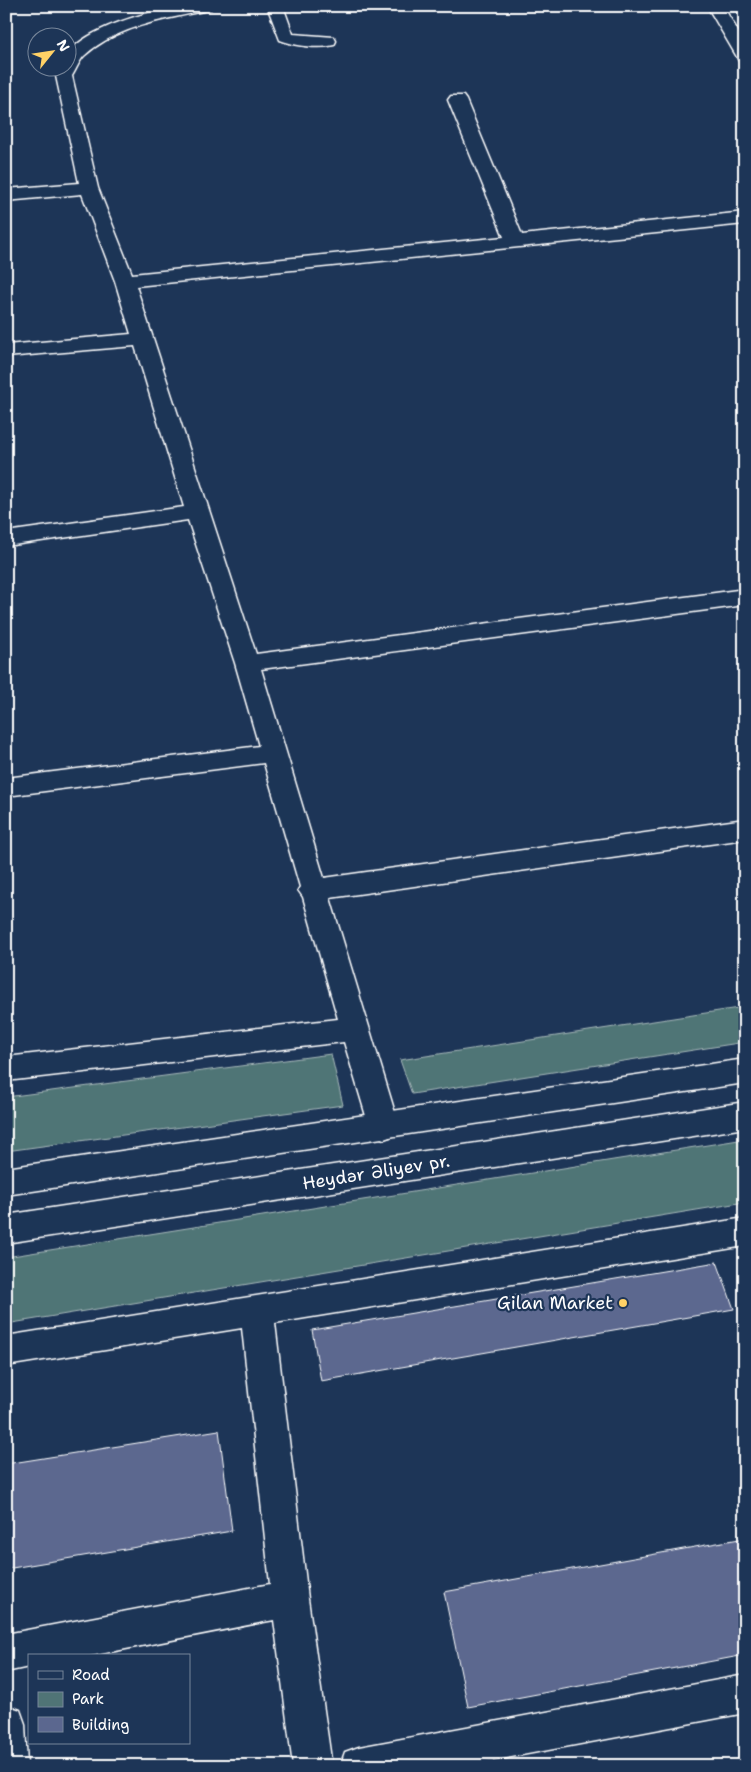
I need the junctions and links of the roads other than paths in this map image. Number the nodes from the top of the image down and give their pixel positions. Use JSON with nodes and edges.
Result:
{"nodes":[{"id":1,"x":205,"y":6,"type":"edge"},
{"id":2,"x":275,"y":6,"type":"edge"},
{"id":3,"x":715,"y":6,"type":"edge"},
{"id":4,"x":328,"y":41,"type":"dead end"},
{"id":5,"x":745,"y":57,"type":"edge"},
{"id":6,"x":457,"y":100,"type":"dead end"},
{"id":7,"x":89,"y":188,"type":"junction"},
{"id":8,"x":6,"y":194,"type":"edge"},
{"id":9,"x":745,"y":218,"type":"edge"},
{"id":10,"x":515,"y":242,"type":"junction"},
{"id":11,"x":125,"y":281,"type":"junction"},
{"id":12,"x":143,"y":339,"type":"junction"},
{"id":13,"x":6,"y":351,"type":"edge"},
{"id":14,"x":197,"y":512,"type":"junction"},
{"id":15,"x":6,"y":539,"type":"edge"},
{"id":16,"x":745,"y":597,"type":"edge"},
{"id":17,"x":247,"y":663,"type":"junction"},
{"id":18,"x":273,"y":753,"type":"junction"},
{"id":19,"x":6,"y":787,"type":"edge"},
{"id":20,"x":745,"y":829,"type":"edge"},
{"id":21,"x":312,"y":890,"type":"junction"},
{"id":22,"x":354,"y":1029,"type":"junction"},
{"id":23,"x":6,"y":1069,"type":"edge"},
{"id":24,"x":745,"y":1071,"type":"edge"},
{"id":25,"x":745,"y":1114,"type":"edge"},
{"id":26,"x":384,"y":1126,"type":"junction"},
{"id":27,"x":6,"y":1182,"type":"edge"},
{"id":28,"x":6,"y":1229,"type":"edge"},
{"id":29,"x":745,"y":1232,"type":"edge"},
{"id":30,"x":257,"y":1310,"type":"junction"},
{"id":31,"x":6,"y":1351,"type":"edge"},
{"id":32,"x":290,"y":1599,"type":"junction"},
{"id":33,"x":6,"y":1653,"type":"edge"},
{"id":34,"x":745,"y":1694,"type":"edge"},
{"id":35,"x":6,"y":1724,"type":"edge"},
{"id":36,"x":8,"y":1766,"type":"edge"},
{"id":37,"x":312,"y":1766,"type":"edge"},
{"id":38,"x":360,"y":1766,"type":"edge"}],
"edges":[{"from":1,"to":7,"type":"street"},
{"from":2,"to":4,"type":"street"},
{"from":3,"to":5,"type":"street"},
{"from":6,"to":10,"type":"street"},
{"from":7,"to":8,"type":"street"},
{"from":7,"to":11,"type":"street"},
{"from":9,"to":10,"type":"street"},
{"from":10,"to":11,"type":"street"},
{"from":11,"to":12,"type":"street"},
{"from":12,"to":13,"type":"street"},
{"from":12,"to":14,"type":"street"},
{"from":14,"to":15,"type":"street"},
{"from":14,"to":17,"type":"street"},
{"from":16,"to":17,"type":"street"},
{"from":17,"to":18,"type":"street"},
{"from":18,"to":19,"type":"street"},
{"from":18,"to":21,"type":"street"},
{"from":20,"to":21,"type":"street"},
{"from":21,"to":22,"type":"street"},
{"from":22,"to":23,"type":"street"},
{"from":22,"to":26,"type":"street"},
{"from":24,"to":26,"type":"street"},
{"from":25,"to":28,"type":"street","name":"Heydər Əliyev pr."},
{"from":26,"to":27,"type":"street"},
{"from":29,"to":30,"type":"street"},
{"from":30,"to":31,"type":"street"},
{"from":30,"to":32,"type":"street"},
{"from":32,"to":33,"type":"street"},
{"from":32,"to":37,"type":"street"},
{"from":34,"to":38,"type":"street"},
{"from":35,"to":36,"type":"street"}]}
